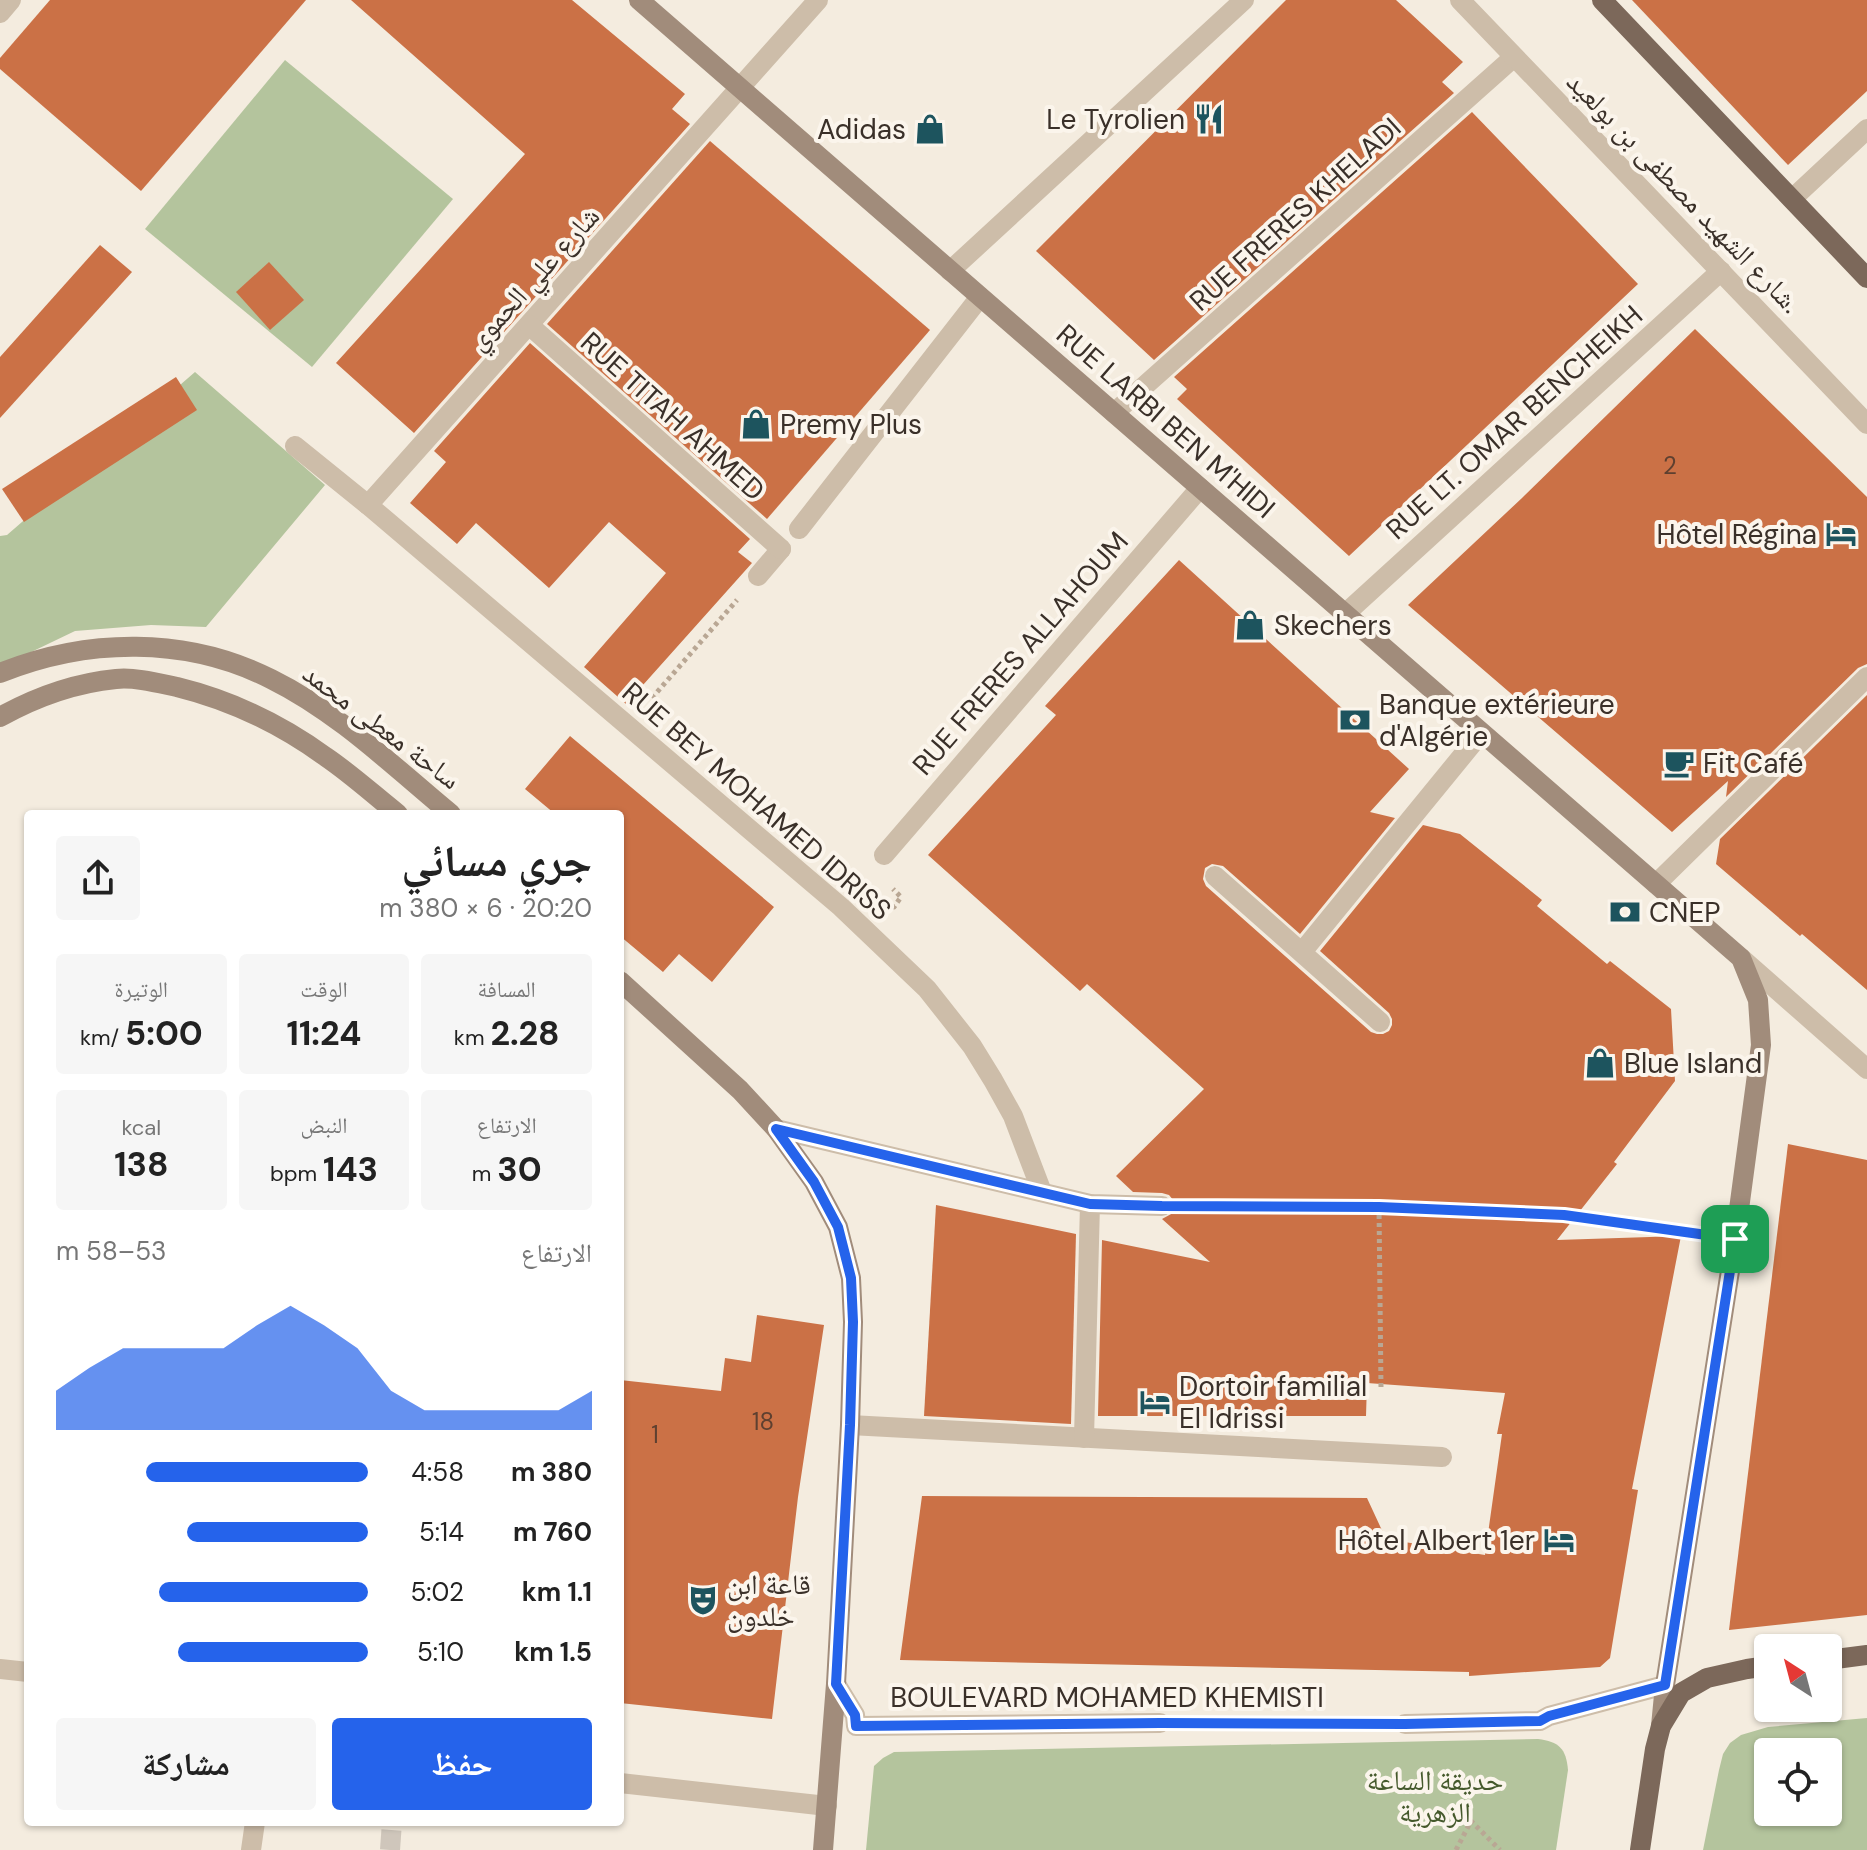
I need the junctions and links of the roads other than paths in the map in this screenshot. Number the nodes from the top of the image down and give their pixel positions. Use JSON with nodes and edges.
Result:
{"nodes":[{"id":1,"x":11,"y":0,"type":"edge"},
{"id":2,"x":639,"y":0,"type":"edge"},
{"id":3,"x":818,"y":0,"type":"edge"},
{"id":4,"x":1244,"y":0,"type":"edge"},
{"id":5,"x":1460,"y":0,"type":"edge"},
{"id":6,"x":1602,"y":0,"type":"edge"},
{"id":7,"x":0,"y":13,"type":"edge"},
{"id":8,"x":1514,"y":57,"type":"junction"},
{"id":9,"x":740,"y":88,"type":"junction"},
{"id":10,"x":1867,"y":129,"type":"edge"},
{"id":11,"x":1792,"y":199,"type":"junction"},
{"id":12,"x":950,"y":271,"type":"junction"},
{"id":13,"x":1721,"y":271,"type":"junction"},
{"id":14,"x":1867,"y":278,"type":"edge"},
{"id":15,"x":980,"y":297,"type":"junction"},
{"id":16,"x":529,"y":325,"type":"junction"},
{"id":17,"x":1114,"y":413,"type":"junction"},
{"id":18,"x":1867,"y":424,"type":"edge"},
{"id":19,"x":295,"y":446,"type":"dead end"},
{"id":20,"x":1200,"y":488,"type":"junction"},
{"id":21,"x":368,"y":505,"type":"junction"},
{"id":22,"x":799,"y":529,"type":"dead end"},
{"id":23,"x":758,"y":576,"type":"road end"},
{"id":24,"x":1345,"y":614,"type":"junction"},
{"id":25,"x":0,"y":673,"type":"edge"},
{"id":26,"x":1867,"y":677,"type":"edge"},
{"id":27,"x":0,"y":717,"type":"edge"},
{"id":28,"x":1481,"y":733,"type":"junction"},
{"id":29,"x":393,"y":810,"type":"edge"},
{"id":30,"x":446,"y":810,"type":"edge"},
{"id":31,"x":884,"y":855,"type":"dead end"},
{"id":32,"x":1215,"y":876,"type":"dead end"},
{"id":33,"x":1656,"y":884,"type":"junction"},
{"id":34,"x":1302,"y":952,"type":"junction"},
{"id":35,"x":1741,"y":958,"type":"junction"},
{"id":36,"x":624,"y":985,"type":"edge"},
{"id":37,"x":1380,"y":1022,"type":"dead end"},
{"id":38,"x":1867,"y":1069,"type":"edge"},
{"id":39,"x":776,"y":1129,"type":"junction"},
{"id":40,"x":1042,"y":1192,"type":"junction"},
{"id":41,"x":1090,"y":1204,"type":"junction"},
{"id":42,"x":1162,"y":1206,"type":"road end"},
{"id":43,"x":850,"y":1425,"type":"junction"},
{"id":44,"x":1084,"y":1438,"type":"junction"},
{"id":45,"x":1442,"y":1457,"type":"dead end"},
{"id":46,"x":1867,"y":1655,"type":"edge"},
{"id":47,"x":1842,"y":1658,"type":"edge"},
{"id":48,"x":1754,"y":1668,"type":"edge"},
{"id":49,"x":0,"y":1669,"type":"edge"},
{"id":50,"x":24,"y":1672,"type":"edge"},
{"id":51,"x":836,"y":1684,"type":"junction"},
{"id":52,"x":1665,"y":1685,"type":"junction"},
{"id":53,"x":1160,"y":1723,"type":"road end"},
{"id":54,"x":1405,"y":1724,"type":"road end"},
{"id":55,"x":1661,"y":1726,"type":"junction"},
{"id":56,"x":624,"y":1783,"type":"edge"},
{"id":57,"x":827,"y":1806,"type":"junction"},
{"id":58,"x":254,"y":1826,"type":"edge"},
{"id":59,"x":251,"y":1850,"type":"edge"},
{"id":60,"x":823,"y":1850,"type":"edge"},
{"id":61,"x":1640,"y":1850,"type":"edge"}],
"edges":[{"from":1,"to":7,"type":"street"},
{"from":2,"to":9,"type":"main road","name":"RUE LARBI BEN M'HIDI"},
{"from":3,"to":9,"type":"street","name":"شارع علي الحموي"},
{"from":4,"to":12,"type":"street"},
{"from":5,"to":8,"type":"street","name":"شارع الشهيد مصطفى بن بولعيد."},
{"from":6,"to":11,"type":"main road"},
{"from":8,"to":13,"type":"street","name":"شارع الشهيد مصطفى بن بولعيد."},
{"from":8,"to":17,"type":"street","name":"RUE FRERES KHELADI"},
{"from":9,"to":12,"type":"main road","name":"RUE LARBI BEN M'HIDI"},
{"from":9,"to":16,"type":"street","name":"شارع علي الحموي"},
{"from":10,"to":11,"type":"street"},
{"from":11,"to":14,"type":"main road"},
{"from":12,"to":15,"type":"main road","name":"RUE LARBI BEN M'HIDI"},
{"from":13,"to":18,"type":"street","name":"شارع الشهيد مصطفى بن بولعيد."},
{"from":13,"to":24,"type":"street","name":"RUE LT. OMAR BENCHEIKH"},
{"from":15,"to":17,"type":"main road","name":"RUE LARBI BEN M'HIDI"},
{"from":15,"to":22,"type":"street"},
{"from":16,"to":21,"type":"street","name":"شارع علي الحموي"},
{"from":16,"to":23,"type":"street","name":"RUE TITAH AHMED"},
{"from":17,"to":20,"type":"main road","name":"RUE LARBI BEN M'HIDI"},
{"from":19,"to":21,"type":"street","name":"RUE BEY MOHAMED IDRISS"},
{"from":20,"to":24,"type":"main road","name":"RUE LARBI BEN M'HIDI"},
{"from":20,"to":31,"type":"street","name":"RUE FRERES ALLAHOUM"},
{"from":21,"to":40,"type":"street","name":"RUE BEY MOHAMED IDRISS"},
{"from":24,"to":28,"type":"main road","name":"RUE LARBI BEN M'HIDI"},
{"from":25,"to":30,"type":"main road","name":"ساحة معطى محمد"},
{"from":26,"to":33,"type":"street"},
{"from":27,"to":29,"type":"main road","name":"ساحة معطى محمد"},
{"from":28,"to":33,"type":"main road","name":"RUE LARBI BEN M'HIDI"},
{"from":28,"to":34,"type":"street"},
{"from":32,"to":34,"type":"street"},
{"from":33,"to":35,"type":"main road","name":"RUE LARBI BEN M'HIDI"},
{"from":34,"to":37,"type":"street"},
{"from":35,"to":38,"type":"street"},
{"from":35,"to":52,"type":"main road"},
{"from":36,"to":39,"type":"main road"},
{"from":39,"to":40,"type":"street"},
{"from":39,"to":43,"type":"main road"},
{"from":40,"to":41,"type":"street"},
{"from":41,"to":42,"type":"street"},
{"from":41,"to":44,"type":"street"},
{"from":43,"to":44,"type":"street"},
{"from":43,"to":51,"type":"main road"},
{"from":44,"to":45,"type":"street"},
{"from":46,"to":47,"type":"main road"},
{"from":48,"to":55,"type":"main road"},
{"from":49,"to":50,"type":"street"},
{"from":51,"to":53,"type":"street","name":"BOULEVARD MOHAMED KHEMISTI"},
{"from":51,"to":57,"type":"main road"},
{"from":52,"to":54,"type":"street"},
{"from":52,"to":55,"type":"main road"},
{"from":55,"to":61,"type":"main road"},
{"from":56,"to":57,"type":"street"},
{"from":57,"to":60,"type":"main road"},
{"from":58,"to":59,"type":"street"}]}
